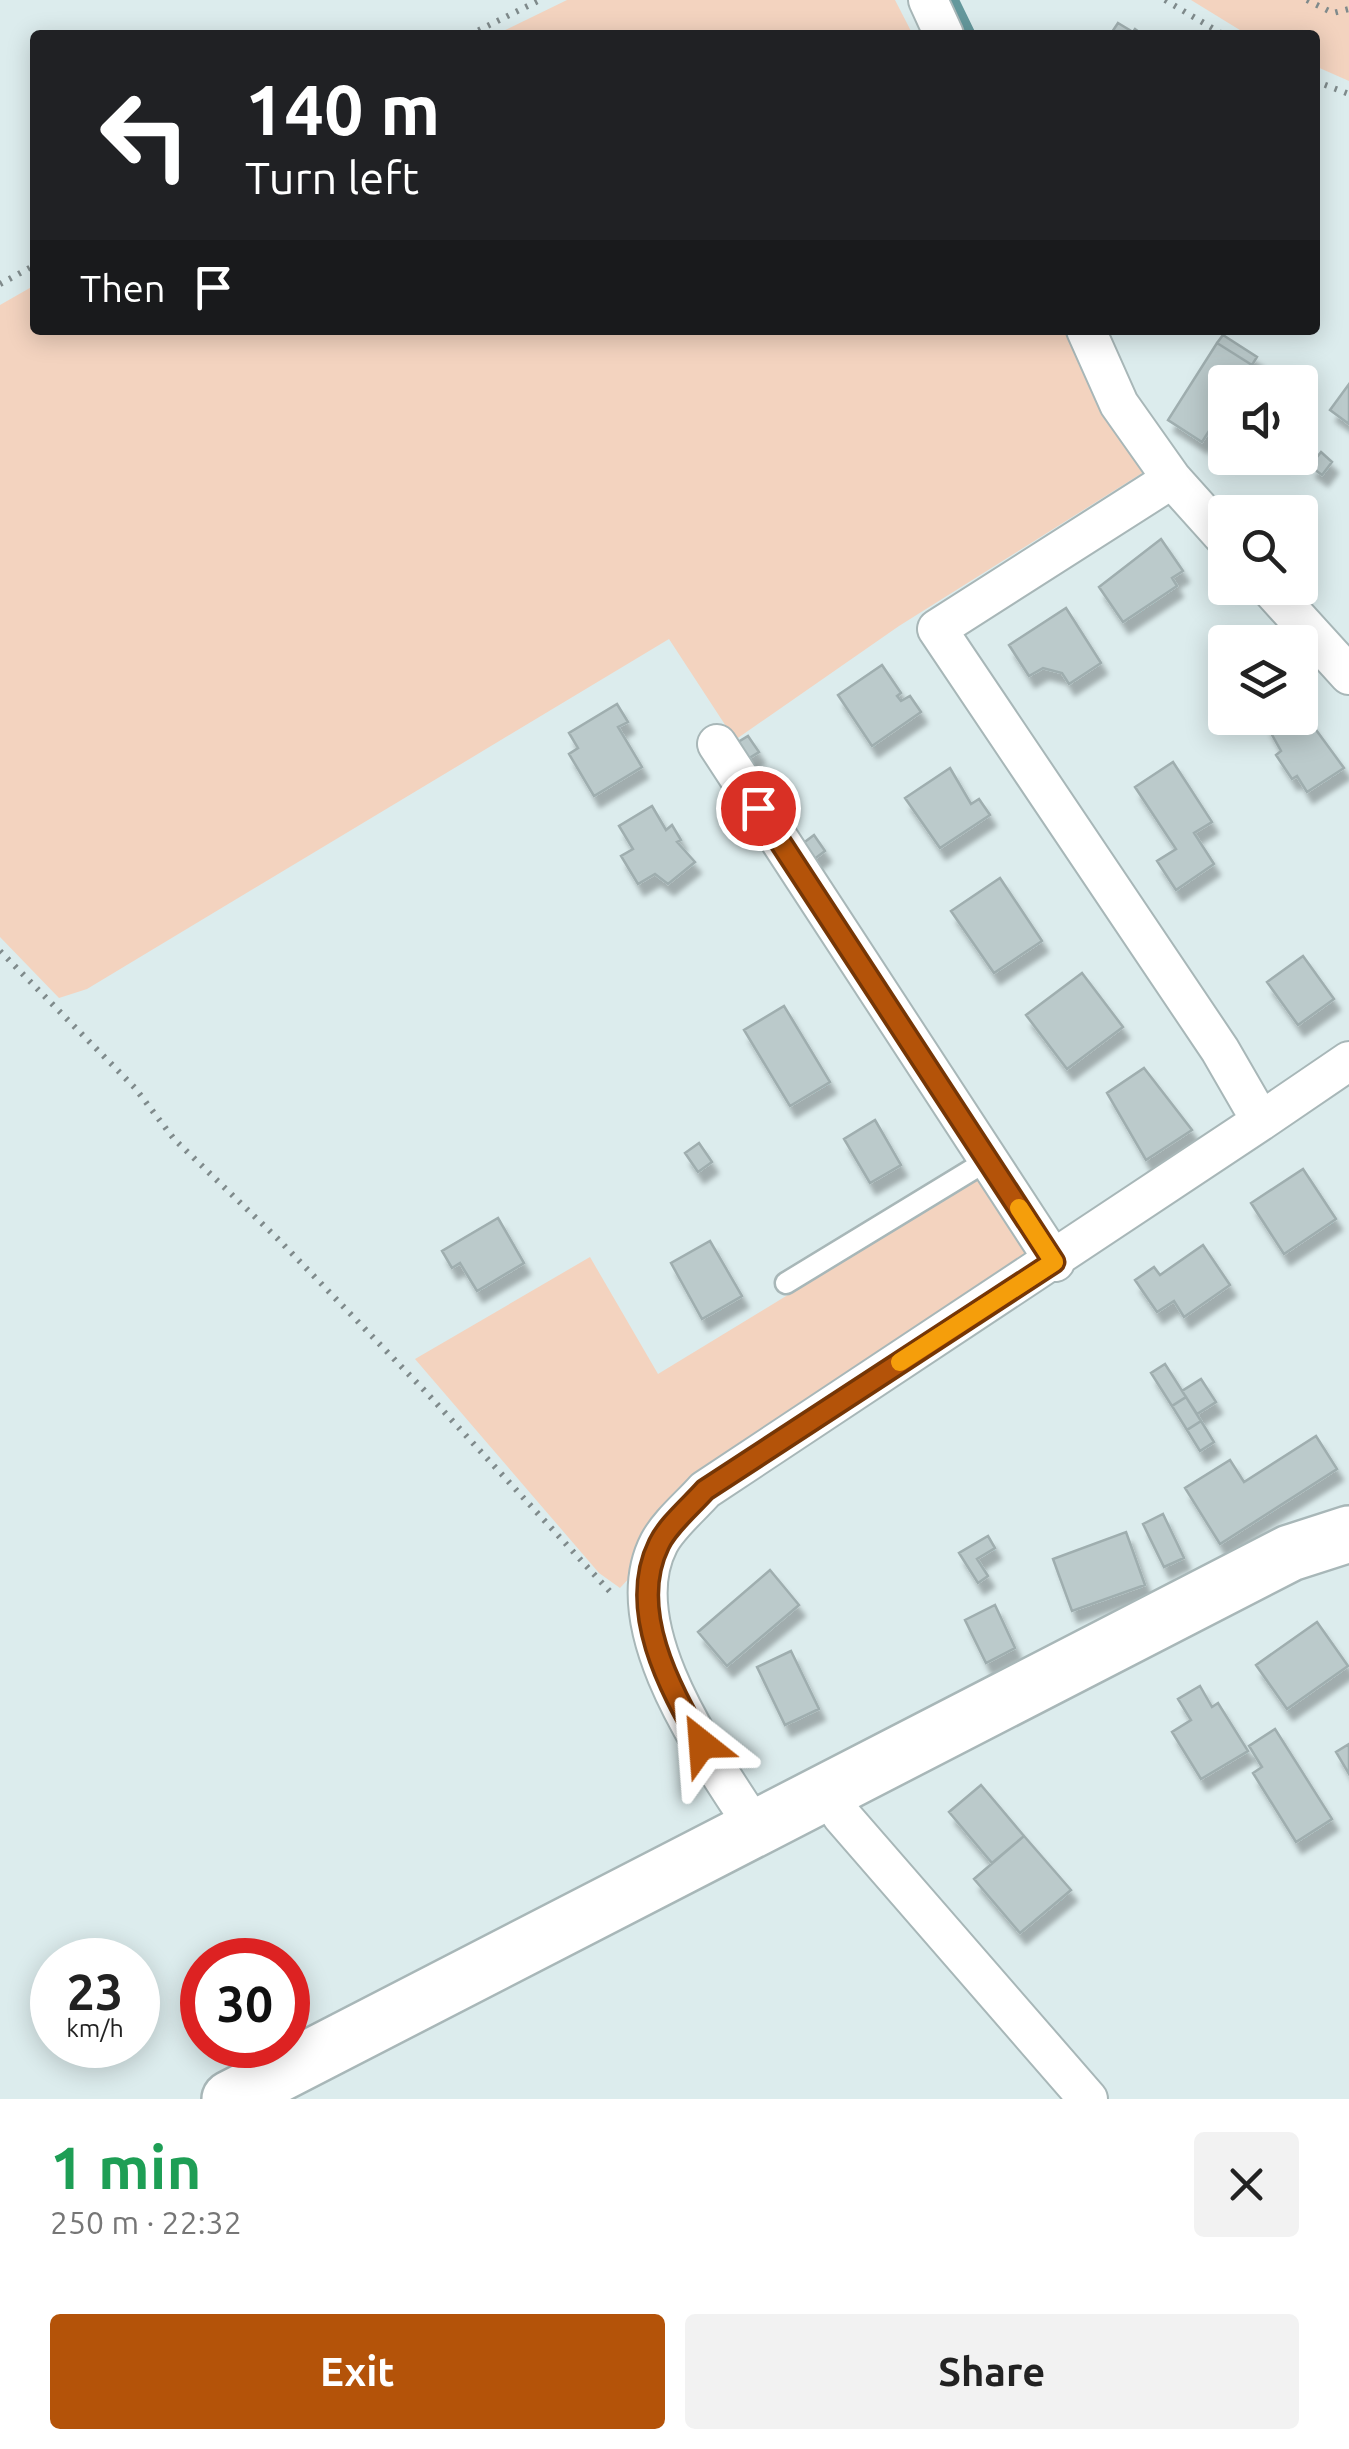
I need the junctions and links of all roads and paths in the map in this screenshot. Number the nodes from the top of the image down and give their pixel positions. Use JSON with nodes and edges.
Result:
{"nodes":[{"id":1,"x":540,"y":0,"type":"edge"},
{"id":2,"x":928,"y":0,"type":"edge"},
{"id":3,"x":1165,"y":0,"type":"edge"},
{"id":4,"x":1308,"y":0,"type":"edge"},
{"id":5,"x":1349,"y":8,"type":"edge"},
{"id":6,"x":479,"y":30,"type":"edge"},
{"id":7,"x":942,"y":30,"type":"edge"},
{"id":8,"x":1216,"y":30,"type":"edge"},
{"id":9,"x":1320,"y":82,"type":"edge"},
{"id":10,"x":1349,"y":94,"type":"edge"},
{"id":11,"x":30,"y":267,"type":"edge"},
{"id":12,"x":0,"y":284,"type":"edge"},
{"id":13,"x":1088,"y":335,"type":"edge"},
{"id":14,"x":1172,"y":479,"type":"junction"},
{"id":15,"x":1208,"y":519,"type":"edge"},
{"id":16,"x":1285,"y":605,"type":"edge"},
{"id":17,"x":1349,"y":676,"type":"edge"},
{"id":18,"x":716,"y":744,"type":"dead end"},
{"id":19,"x":0,"y":950,"type":"edge"},
{"id":20,"x":1349,"y":1061,"type":"edge"},
{"id":21,"x":1262,"y":1121,"type":"junction"},
{"id":22,"x":988,"y":1160,"type":"junction"},
{"id":23,"x":1054,"y":1262,"type":"junction"},
{"id":24,"x":786,"y":1283,"type":"dead end"},
{"id":25,"x":1349,"y":1534,"type":"edge"},
{"id":26,"x":655,"y":1641,"type":"junction"},
{"id":27,"x":826,"y":1790,"type":"junction"},
{"id":28,"x":754,"y":1826,"type":"junction"},
{"id":29,"x":230,"y":2099,"type":"edge"},
{"id":30,"x":1088,"y":2099,"type":"edge"}],
"edges":[{"from":1,"to":6,"type":"path"},
{"from":2,"to":7,"type":"street"},
{"from":3,"to":8,"type":"path"},
{"from":4,"to":5,"type":"path"},
{"from":9,"to":10,"type":"path"},
{"from":11,"to":12,"type":"path"},
{"from":13,"to":14,"type":"street"},
{"from":14,"to":15,"type":"street"},
{"from":14,"to":21,"type":"street"},
{"from":16,"to":17,"type":"street"},
{"from":18,"to":22,"type":"street"},
{"from":19,"to":26,"type":"path"},
{"from":20,"to":21,"type":"street"},
{"from":21,"to":23,"type":"street"},
{"from":22,"to":23,"type":"street"},
{"from":22,"to":24,"type":"lane"},
{"from":23,"to":26,"type":"street"},
{"from":25,"to":27,"type":"street"},
{"from":26,"to":28,"type":"street"},
{"from":27,"to":28,"type":"street"},
{"from":27,"to":30,"type":"street"},
{"from":28,"to":29,"type":"street"}]}
